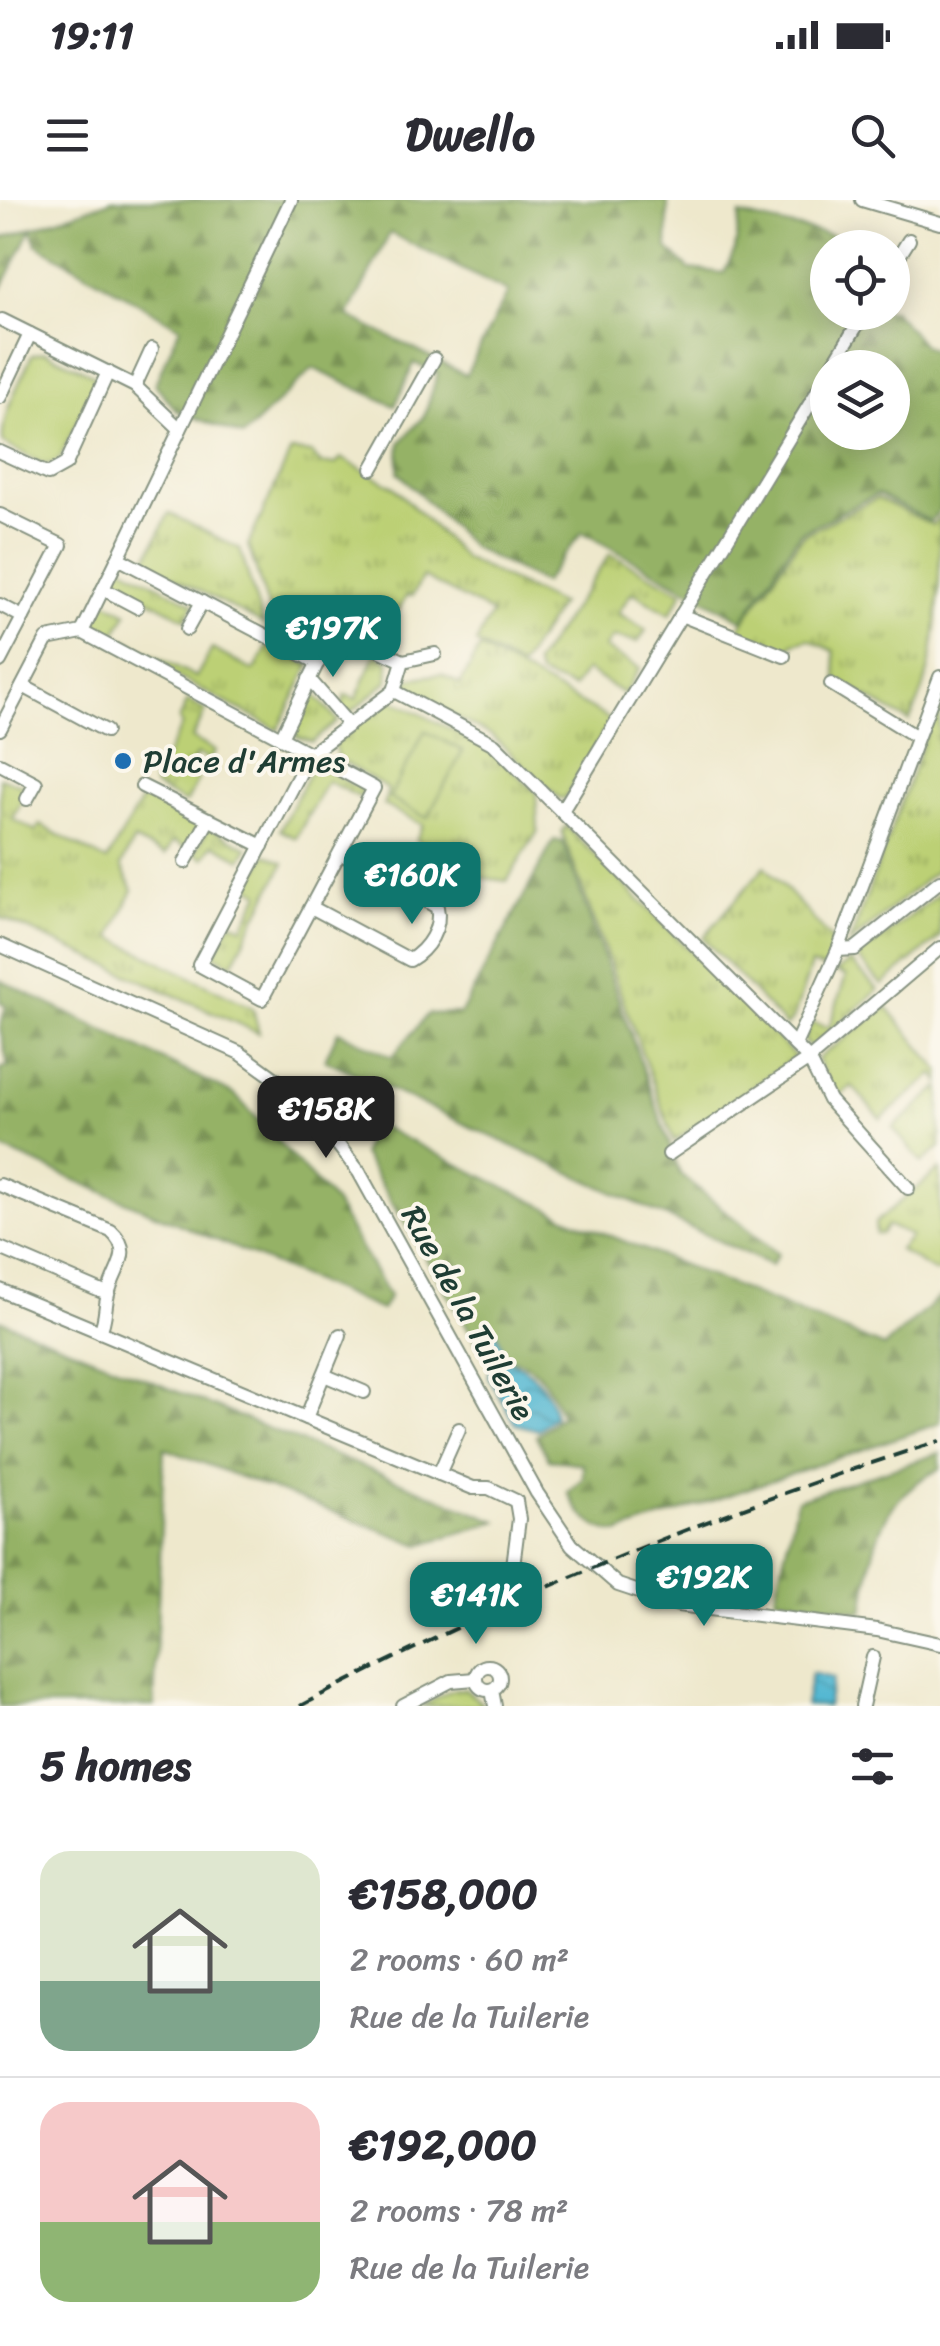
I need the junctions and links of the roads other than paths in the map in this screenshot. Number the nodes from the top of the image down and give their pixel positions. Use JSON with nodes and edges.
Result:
{"nodes":[{"id":1,"x":291,"y":200,"type":"edge"},
{"id":2,"x":862,"y":200,"type":"edge"},
{"id":3,"x":940,"y":223,"type":"edge"},
{"id":4,"x":2,"y":320,"type":"edge"},
{"id":5,"x":30,"y":334,"type":"junction"},
{"id":6,"x":152,"y":349,"type":"dead end"},
{"id":7,"x":434,"y":360,"type":"dead end"},
{"id":8,"x":108,"y":372,"type":"junction"},
{"id":9,"x":135,"y":386,"type":"junction"},
{"id":10,"x":0,"y":397,"type":"edge"},
{"id":11,"x":810,"y":402,"type":"edge"},
{"id":12,"x":180,"y":429,"type":"junction"},
{"id":13,"x":0,"y":452,"type":"edge"},
{"id":14,"x":372,"y":469,"type":"dead end"},
{"id":15,"x":0,"y":516,"type":"edge"},
{"id":16,"x":118,"y":558,"type":"junction"},
{"id":17,"x":103,"y":589,"type":"junction"},
{"id":18,"x":202,"y":602,"type":"junction"},
{"id":19,"x":0,"y":604,"type":"edge"},
{"id":20,"x":137,"y":607,"type":"dead end"},
{"id":21,"x":681,"y":615,"type":"junction"},
{"id":22,"x":24,"y":616,"type":"junction"},
{"id":23,"x":187,"y":628,"type":"dead end"},
{"id":24,"x":82,"y":632,"type":"junction"},
{"id":25,"x":434,"y":654,"type":"dead end"},
{"id":26,"x":784,"y":656,"type":"dead end"},
{"id":27,"x":0,"y":661,"type":"edge"},
{"id":28,"x":403,"y":661,"type":"junction"},
{"id":29,"x":318,"y":662,"type":"junction"},
{"id":30,"x":940,"y":677,"type":"edge"},
{"id":31,"x":310,"y":679,"type":"junction"},
{"id":32,"x":832,"y":684,"type":"dead end"},
{"id":33,"x":22,"y":686,"type":"junction"},
{"id":34,"x":394,"y":691,"type":"junction"},
{"id":35,"x":2,"y":721,"type":"edge"},
{"id":36,"x":348,"y":724,"type":"junction"},
{"id":37,"x":106,"y":731,"type":"dead end"},
{"id":38,"x":281,"y":738,"type":"junction"},
{"id":39,"x":917,"y":738,"type":"junction"},
{"id":40,"x":310,"y":754,"type":"junction"},
{"id":41,"x":0,"y":764,"type":"edge"},
{"id":42,"x":142,"y":786,"type":"dead end"},
{"id":43,"x":27,"y":800,"type":"dead end"},
{"id":44,"x":562,"y":811,"type":"junction"},
{"id":45,"x":209,"y":819,"type":"junction"},
{"id":46,"x":262,"y":846,"type":"junction"},
{"id":47,"x":340,"y":853,"type":"junction"},
{"id":48,"x":185,"y":862,"type":"dead end"},
{"id":49,"x":940,"y":881,"type":"edge"},
{"id":50,"x":311,"y":907,"type":"junction"},
{"id":51,"x":0,"y":945,"type":"edge"},
{"id":52,"x":940,"y":948,"type":"edge"},
{"id":53,"x":838,"y":950,"type":"junction"},
{"id":54,"x":795,"y":1045,"type":"junction"},
{"id":55,"x":809,"y":1059,"type":"junction"},
{"id":56,"x":669,"y":1154,"type":"dead end"},
{"id":57,"x":0,"y":1185,"type":"edge"},
{"id":58,"x":908,"y":1188,"type":"dead end"},
{"id":59,"x":0,"y":1248,"type":"edge"},
{"id":60,"x":0,"y":1290,"type":"edge"},
{"id":61,"x":107,"y":1294,"type":"junction"},
{"id":62,"x":100,"y":1332,"type":"junction"},
{"id":63,"x":340,"y":1335,"type":"dead end"},
{"id":64,"x":324,"y":1376,"type":"junction"},
{"id":65,"x":364,"y":1392,"type":"dead end"},
{"id":66,"x":306,"y":1418,"type":"junction"},
{"id":67,"x":459,"y":1429,"type":"dead end"},
{"id":68,"x":439,"y":1474,"type":"junction"},
{"id":69,"x":537,"y":1492,"type":"junction"},
{"id":70,"x":516,"y":1501,"type":"junction"},
{"id":71,"x":510,"y":1589,"type":"dead end"},
{"id":72,"x":940,"y":1644,"type":"edge"},
{"id":73,"x":873,"y":1656,"type":"dead end"},
{"id":74,"x":475,"y":1678,"type":"junction"},
{"id":75,"x":492,"y":1690,"type":"junction"},
{"id":76,"x":408,"y":1705,"type":"edge"},
{"id":77,"x":495,"y":1706,"type":"edge"},
{"id":78,"x":862,"y":1706,"type":"edge"}],
"edges":[{"from":1,"to":12,"type":"street"},
{"from":2,"to":3,"type":"street"},
{"from":4,"to":5,"type":"street"},
{"from":5,"to":8,"type":"street"},
{"from":5,"to":10,"type":"street"},
{"from":6,"to":9,"type":"street"},
{"from":7,"to":14,"type":"street"},
{"from":8,"to":9,"type":"street"},
{"from":8,"to":13,"type":"street"},
{"from":9,"to":12,"type":"street"},
{"from":11,"to":21,"type":"street"},
{"from":12,"to":16,"type":"street"},
{"from":15,"to":22,"type":"street"},
{"from":16,"to":17,"type":"street"},
{"from":16,"to":18,"type":"street"},
{"from":17,"to":20,"type":"street"},
{"from":17,"to":24,"type":"street"},
{"from":18,"to":23,"type":"street"},
{"from":18,"to":29,"type":"street"},
{"from":19,"to":22,"type":"street"},
{"from":21,"to":26,"type":"street"},
{"from":21,"to":44,"type":"street"},
{"from":22,"to":27,"type":"street"},
{"from":24,"to":33,"type":"street"},
{"from":24,"to":38,"type":"street"},
{"from":25,"to":28,"type":"street"},
{"from":28,"to":29,"type":"street"},
{"from":28,"to":34,"type":"street"},
{"from":29,"to":31,"type":"street"},
{"from":30,"to":39,"type":"street"},
{"from":31,"to":36,"type":"street"},
{"from":31,"to":38,"type":"street"},
{"from":32,"to":39,"type":"street"},
{"from":33,"to":35,"type":"street"},
{"from":33,"to":37,"type":"street"},
{"from":34,"to":36,"type":"street"},
{"from":34,"to":44,"type":"street"},
{"from":36,"to":40,"type":"street"},
{"from":38,"to":40,"type":"street"},
{"from":39,"to":53,"type":"street"},
{"from":40,"to":46,"type":"street"},
{"from":40,"to":47,"type":"street"},
{"from":41,"to":43,"type":"street"},
{"from":42,"to":45,"type":"street"},
{"from":44,"to":54,"type":"street"},
{"from":45,"to":46,"type":"street"},
{"from":45,"to":48,"type":"street"},
{"from":46,"to":50,"type":"street"},
{"from":47,"to":50,"type":"street"},
{"from":47,"to":50,"type":"street"},
{"from":49,"to":53,"type":"street"},
{"from":51,"to":69,"type":"street","name":"Rue de la Tuilerie"},
{"from":52,"to":55,"type":"street"},
{"from":53,"to":54,"type":"street"},
{"from":54,"to":55,"type":"street"},
{"from":55,"to":56,"type":"street"},
{"from":55,"to":58,"type":"street"},
{"from":57,"to":61,"type":"street"},
{"from":59,"to":61,"type":"street"},
{"from":60,"to":62,"type":"street"},
{"from":61,"to":62,"type":"street"},
{"from":62,"to":66,"type":"street"},
{"from":63,"to":64,"type":"street"},
{"from":64,"to":65,"type":"street"},
{"from":64,"to":66,"type":"street"},
{"from":66,"to":68,"type":"street"},
{"from":67,"to":68,"type":"street"},
{"from":68,"to":70,"type":"street"},
{"from":69,"to":70,"type":"street"},
{"from":69,"to":72,"type":"street","name":"Rue de la Tuilerie"},
{"from":70,"to":71,"type":"street"},
{"from":73,"to":78,"type":"street"},
{"from":74,"to":75,"type":"street"},
{"from":74,"to":75,"type":"street"},
{"from":74,"to":76,"type":"street"},
{"from":75,"to":77,"type":"street"}]}
